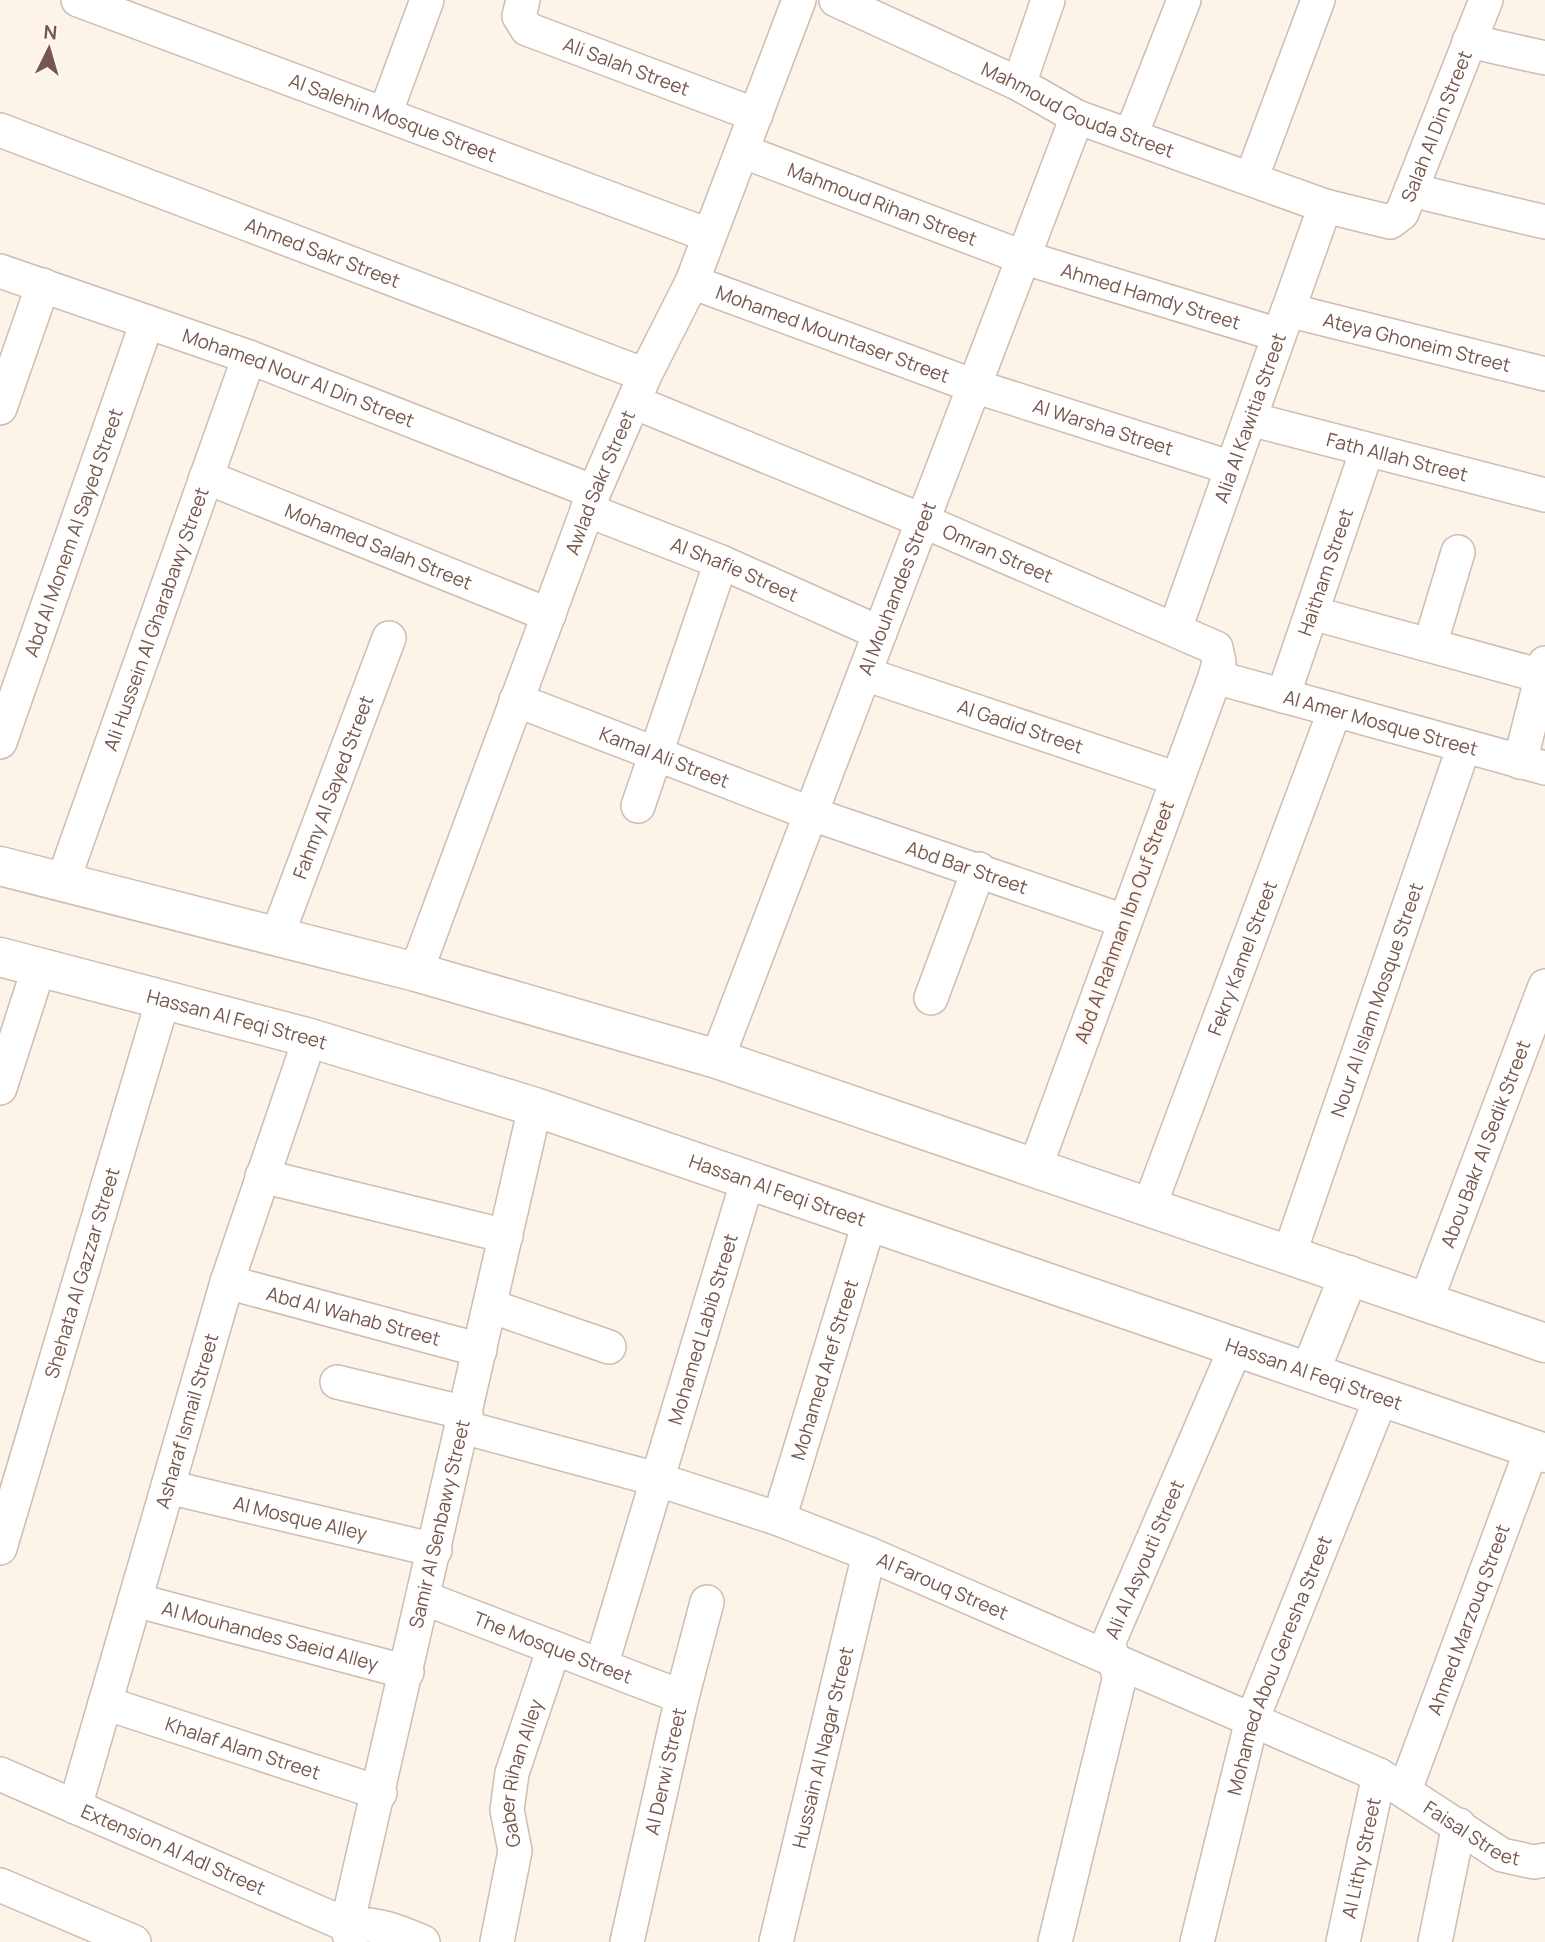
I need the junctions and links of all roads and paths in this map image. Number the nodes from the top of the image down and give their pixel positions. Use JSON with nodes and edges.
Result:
{"nodes":[{"id":1,"x":78,"y":0,"type":"edge"},
{"id":2,"x":427,"y":0,"type":"edge"},
{"id":3,"x":523,"y":0,"type":"edge"},
{"id":4,"x":799,"y":0,"type":"edge"},
{"id":5,"x":836,"y":0,"type":"edge"},
{"id":6,"x":1048,"y":0,"type":"edge"},
{"id":7,"x":1184,"y":0,"type":"edge"},
{"id":8,"x":1318,"y":0,"type":"edge"},
{"id":9,"x":1486,"y":0,"type":"edge"},
{"id":10,"x":1469,"y":41,"type":"junction"},
{"id":11,"x":1545,"y":58,"type":"edge"},
{"id":12,"x":1019,"y":84,"type":"junction"},
{"id":13,"x":385,"y":114,"type":"junction"},
{"id":14,"x":756,"y":115,"type":"junction"},
{"id":15,"x":1077,"y":117,"type":"junction"},
{"id":16,"x":0,"y":130,"type":"edge"},
{"id":17,"x":1131,"y":135,"type":"junction"},
{"id":18,"x":742,"y":151,"type":"junction"},
{"id":19,"x":1251,"y":178,"type":"junction"},
{"id":20,"x":1411,"y":190,"type":"junction"},
{"id":21,"x":1325,"y":206,"type":"junction"},
{"id":22,"x":1545,"y":222,"type":"edge"},
{"id":23,"x":708,"y":235,"type":"junction"},
{"id":24,"x":1022,"y":257,"type":"junction"},
{"id":25,"x":0,"y":271,"type":"edge"},
{"id":26,"x":692,"y":282,"type":"junction"},
{"id":27,"x":43,"y":285,"type":"junction"},
{"id":28,"x":147,"y":321,"type":"junction"},
{"id":29,"x":1284,"y":323,"type":"junction"},
{"id":30,"x":249,"y":357,"type":"junction"},
{"id":31,"x":1545,"y":374,"type":"edge"},
{"id":32,"x":974,"y":386,"type":"junction"},
{"id":33,"x":640,"y":388,"type":"junction"},
{"id":34,"x":0,"y":408,"type":"edge"},
{"id":35,"x":1250,"y":419,"type":"junction"},
{"id":36,"x":1367,"y":450,"type":"junction"},
{"id":37,"x":1232,"y":468,"type":"junction"},
{"id":38,"x":206,"y":477,"type":"junction"},
{"id":39,"x":1545,"y":495,"type":"edge"},
{"id":40,"x":590,"y":501,"type":"junction"},
{"id":41,"x":921,"y":520,"type":"junction"},
{"id":42,"x":1458,"y":552,"type":"dead end"},
{"id":43,"x":721,"y":562,"type":"junction"},
{"id":44,"x":1312,"y":613,"type":"junction"},
{"id":45,"x":549,"y":615,"type":"junction"},
{"id":46,"x":1175,"y":629,"type":"junction"},
{"id":47,"x":880,"y":634,"type":"junction"},
{"id":48,"x":389,"y":638,"type":"dead end"},
{"id":49,"x":1430,"y":645,"type":"junction"},
{"id":50,"x":1544,"y":672,"type":"edge"},
{"id":51,"x":865,"y":674,"type":"junction"},
{"id":52,"x":1214,"y":677,"type":"junction"},
{"id":53,"x":1283,"y":696,"type":"junction"},
{"id":54,"x":516,"y":700,"type":"junction"},
{"id":55,"x":1335,"y":710,"type":"junction"},
{"id":56,"x":0,"y":742,"type":"edge"},
{"id":57,"x":1464,"y":746,"type":"junction"},
{"id":58,"x":656,"y":752,"type":"junction"},
{"id":59,"x":1532,"y":765,"type":"edge"},
{"id":60,"x":1177,"y":779,"type":"junction"},
{"id":61,"x":638,"y":806,"type":"dead end"},
{"id":62,"x":812,"y":814,"type":"junction"},
{"id":63,"x":0,"y":866,"type":"edge"},
{"id":64,"x":979,"y":869,"type":"junction"},
{"id":65,"x":63,"y":881,"type":"junction"},
{"id":66,"x":1124,"y":921,"type":"junction"},
{"id":67,"x":277,"y":936,"type":"junction"},
{"id":68,"x":0,"y":957,"type":"edge"},
{"id":69,"x":39,"y":967,"type":"junction"},
{"id":70,"x":416,"y":972,"type":"junction"},
{"id":71,"x":1545,"y":986,"type":"edge"},
{"id":72,"x":931,"y":999,"type":"dead end"},
{"id":73,"x":163,"y":1000,"type":"junction"},
{"id":74,"x":310,"y":1038,"type":"junction"},
{"id":75,"x":717,"y":1059,"type":"junction"},
{"id":76,"x":0,"y":1088,"type":"edge"},
{"id":77,"x":535,"y":1107,"type":"junction"},
{"id":78,"x":1035,"y":1168,"type":"junction"},
{"id":79,"x":262,"y":1176,"type":"junction"},
{"id":80,"x":748,"y":1179,"type":"junction"},
{"id":81,"x":1149,"y":1207,"type":"junction"},
{"id":82,"x":870,"y":1220,"type":"junction"},
{"id":83,"x":506,"y":1236,"type":"junction"},
{"id":84,"x":1289,"y":1255,"type":"junction"},
{"id":85,"x":1349,"y":1275,"type":"junction"},
{"id":86,"x":228,"y":1282,"type":"junction"},
{"id":87,"x":1426,"y":1301,"type":"junction"},
{"id":88,"x":490,"y":1306,"type":"junction"},
{"id":89,"x":1545,"y":1343,"type":"edge"},
{"id":90,"x":609,"y":1347,"type":"dead end"},
{"id":91,"x":1236,"y":1347,"type":"junction"},
{"id":92,"x":480,"y":1350,"type":"junction"},
{"id":93,"x":1310,"y":1372,"type":"junction"},
{"id":94,"x":337,"y":1382,"type":"dead end"},
{"id":95,"x":1381,"y":1398,"type":"junction"},
{"id":96,"x":465,"y":1420,"type":"junction"},
{"id":97,"x":1538,"y":1450,"type":"edge"},
{"id":98,"x":656,"y":1479,"type":"junction"},
{"id":99,"x":168,"y":1487,"type":"junction"},
{"id":100,"x":779,"y":1519,"type":"junction"},
{"id":101,"x":0,"y":1548,"type":"edge"},
{"id":102,"x":435,"y":1550,"type":"junction"},
{"id":103,"x":869,"y":1554,"type":"junction"},
{"id":104,"x":424,"y":1598,"type":"junction"},
{"id":105,"x":135,"y":1600,"type":"junction"},
{"id":106,"x":708,"y":1602,"type":"dead end"},
{"id":107,"x":554,"y":1648,"type":"junction"},
{"id":108,"x":1113,"y":1659,"type":"junction"},
{"id":109,"x":601,"y":1666,"type":"junction"},
{"id":110,"x":407,"y":1672,"type":"junction"},
{"id":111,"x":682,"y":1697,"type":"junction"},
{"id":112,"x":105,"y":1703,"type":"junction"},
{"id":113,"x":1252,"y":1720,"type":"junction"},
{"id":114,"x":0,"y":1774,"type":"edge"},
{"id":115,"x":1392,"y":1783,"type":"junction"},
{"id":116,"x":380,"y":1793,"type":"junction"},
{"id":117,"x":75,"y":1807,"type":"junction"},
{"id":118,"x":1459,"y":1825,"type":"junction"},
{"id":119,"x":1545,"y":1860,"type":"edge"},
{"id":120,"x":0,"y":1885,"type":"edge"},
{"id":121,"x":349,"y":1933,"type":"edge"},
{"id":122,"x":1439,"y":1941,"type":"edge"},
{"id":123,"x":134,"y":1942,"type":"edge"},
{"id":124,"x":423,"y":1942,"type":"edge"},
{"id":125,"x":498,"y":1942,"type":"edge"},
{"id":126,"x":627,"y":1942,"type":"edge"},
{"id":127,"x":776,"y":1942,"type":"edge"},
{"id":128,"x":1055,"y":1942,"type":"edge"},
{"id":129,"x":1197,"y":1942,"type":"edge"},
{"id":130,"x":1343,"y":1942,"type":"edge"}],
"edges":[{"from":1,"to":13,"type":"street","name":"Al Salehin Mosque Street"},
{"from":2,"to":13,"type":"street"},
{"from":3,"to":14,"type":"street","name":"Ali Salah Street"},
{"from":4,"to":14,"type":"street","name":"Awlad Sakr Street"},
{"from":5,"to":12,"type":"street","name":"Mahmoud Gouda Street"},
{"from":6,"to":12,"type":"street"},
{"from":7,"to":17,"type":"street"},
{"from":8,"to":19,"type":"street"},
{"from":9,"to":10,"type":"street","name":"Salah Al Din Street"},
{"from":10,"to":11,"type":"street"},
{"from":10,"to":20,"type":"street","name":"Salah Al Din Street"},
{"from":12,"to":15,"type":"street","name":"Mahmoud Gouda Street"},
{"from":13,"to":23,"type":"street","name":"Al Salehin Mosque Street"},
{"from":14,"to":18,"type":"street","name":"Awlad Sakr Street"},
{"from":15,"to":17,"type":"street","name":"Mahmoud Gouda Street"},
{"from":15,"to":24,"type":"street","name":"Al Mouhandes Street"},
{"from":16,"to":33,"type":"street","name":"Ahmed Sakr Street"},
{"from":17,"to":19,"type":"street","name":"Mahmoud Gouda Street"},
{"from":18,"to":23,"type":"street","name":"Awlad Sakr Street"},
{"from":18,"to":24,"type":"street","name":"Mahmoud Rihan Street"},
{"from":19,"to":21,"type":"street","name":"Mahmoud Gouda Street"},
{"from":20,"to":21,"type":"street","name":"Salah Al Din Street"},
{"from":20,"to":22,"type":"street"},
{"from":21,"to":29,"type":"street","name":"Alia Al Kawitia Street"},
{"from":23,"to":26,"type":"street","name":"Awlad Sakr Street"},
{"from":24,"to":29,"type":"street","name":"Ahmed Hamdy Street"},
{"from":24,"to":32,"type":"street","name":"Al Mouhandes Street"},
{"from":25,"to":27,"type":"street","name":"Mohamed Nour Al Din Street"},
{"from":26,"to":32,"type":"street","name":"Mohamed Mountaser Street"},
{"from":26,"to":33,"type":"street","name":"Awlad Sakr Street"},
{"from":27,"to":28,"type":"street","name":"Mohamed Nour Al Din Street"},
{"from":27,"to":34,"type":"street"},
{"from":28,"to":30,"type":"street","name":"Mohamed Nour Al Din Street"},
{"from":28,"to":56,"type":"street","name":"Abd Al Monem Al Sayed Street"},
{"from":29,"to":31,"type":"street","name":"Ateya Ghoneim Street"},
{"from":29,"to":35,"type":"street","name":"Alia Al Kawitia Street"},
{"from":30,"to":38,"type":"street","name":"Ali Hussein Al Gharabawy Street"},
{"from":30,"to":40,"type":"street","name":"Mohamed Nour Al Din Street"},
{"from":32,"to":37,"type":"street","name":"Al Warsha Street"},
{"from":32,"to":41,"type":"street","name":"Al Mouhandes Street"},
{"from":33,"to":40,"type":"street","name":"Awlad Sakr Street"},
{"from":33,"to":41,"type":"street","name":"Omran Street"},
{"from":35,"to":36,"type":"street","name":"Fath Allah Street"},
{"from":35,"to":37,"type":"street","name":"Alia Al Kawitia Street"},
{"from":36,"to":39,"type":"street","name":"Fath Allah Street"},
{"from":36,"to":44,"type":"street","name":"Haitham Street"},
{"from":37,"to":46,"type":"street","name":"Alia Al Kawitia Street"},
{"from":38,"to":45,"type":"street","name":"Mohamed Salah Street"},
{"from":38,"to":65,"type":"street","name":"Ali Hussein Al Gharabawy Street"},
{"from":40,"to":43,"type":"street","name":"Al Shafie Street"},
{"from":40,"to":45,"type":"street","name":"Awlad Sakr Street"},
{"from":41,"to":46,"type":"street","name":"Omran Street"},
{"from":41,"to":47,"type":"street","name":"Al Mouhandes Street"},
{"from":42,"to":49,"type":"street"},
{"from":43,"to":47,"type":"street","name":"Al Shafie Street"},
{"from":43,"to":58,"type":"street"},
{"from":44,"to":49,"type":"street"},
{"from":44,"to":53,"type":"street","name":"Haitham Street"},
{"from":45,"to":54,"type":"street","name":"Awlad Sakr Street"},
{"from":46,"to":52,"type":"street","name":"Omran Street"},
{"from":47,"to":51,"type":"street","name":"Al Mouhandes Street"},
{"from":48,"to":67,"type":"street","name":"Fahmy Al Sayed Street"},
{"from":49,"to":50,"type":"street"},
{"from":50,"to":59,"type":"street"},
{"from":51,"to":60,"type":"street","name":"Al Gadid Street"},
{"from":51,"to":62,"type":"street","name":"Al Mouhandes Street"},
{"from":52,"to":53,"type":"street","name":"Al Amer Mosque Street"},
{"from":52,"to":60,"type":"street","name":"Abd Al Rahman Ibn Ouf Street"},
{"from":53,"to":55,"type":"street","name":"Al Amer Mosque Street"},
{"from":54,"to":58,"type":"street","name":"Kamal Ali Street"},
{"from":54,"to":70,"type":"street","name":"Awlad Sakr Street"},
{"from":55,"to":57,"type":"street","name":"Al Amer Mosque Street"},
{"from":55,"to":81,"type":"street","name":"Fekry Kamel Street"},
{"from":57,"to":59,"type":"street","name":"Al Amer Mosque Street"},
{"from":57,"to":84,"type":"street","name":"Nour Al Islam Mosque Street"},
{"from":58,"to":61,"type":"street"},
{"from":58,"to":62,"type":"street","name":"Kamal Ali Street"},
{"from":60,"to":66,"type":"street","name":"Abd Al Rahman Ibn Ouf Street"},
{"from":62,"to":64,"type":"street","name":"Abd Bar Street"},
{"from":62,"to":75,"type":"street","name":"Al Mouhandes Street"},
{"from":63,"to":65,"type":"street"},
{"from":64,"to":66,"type":"street","name":"Abd Bar Street"},
{"from":64,"to":72,"type":"street"},
{"from":65,"to":67,"type":"street"},
{"from":66,"to":78,"type":"street","name":"Abd Al Rahman Ibn Ouf Street"},
{"from":67,"to":70,"type":"street"},
{"from":68,"to":69,"type":"street","name":"Hassan Al Feqi Street"},
{"from":69,"to":73,"type":"street","name":"Hassan Al Feqi Street"},
{"from":69,"to":76,"type":"street"},
{"from":70,"to":75,"type":"street"},
{"from":71,"to":87,"type":"street","name":"Abou Bakr Al Sedik Street"},
{"from":73,"to":74,"type":"street","name":"Hassan Al Feqi Street"},
{"from":73,"to":101,"type":"street","name":"Shehata Al Gazzar Street"},
{"from":74,"to":77,"type":"street","name":"Hassan Al Feqi Street"},
{"from":74,"to":79,"type":"street","name":"Asharaf Ismail Street"},
{"from":75,"to":78,"type":"street"},
{"from":77,"to":80,"type":"street","name":"Hassan Al Feqi Street"},
{"from":77,"to":83,"type":"street","name":"Samir Al Senbawy Street"},
{"from":78,"to":81,"type":"street"},
{"from":79,"to":83,"type":"street"},
{"from":79,"to":86,"type":"street","name":"Asharaf Ismail Street"},
{"from":80,"to":82,"type":"street","name":"Hassan Al Feqi Street"},
{"from":80,"to":98,"type":"street","name":"Mohamed Labib Street"},
{"from":81,"to":84,"type":"street"},
{"from":82,"to":91,"type":"street","name":"Hassan Al Feqi Street"},
{"from":82,"to":100,"type":"street","name":"Mohamed Aref Street"},
{"from":83,"to":88,"type":"street","name":"Samir Al Senbawy Street"},
{"from":84,"to":85,"type":"street"},
{"from":85,"to":87,"type":"street"},
{"from":85,"to":93,"type":"street"},
{"from":86,"to":92,"type":"street","name":"Abd Al Wahab Street"},
{"from":86,"to":99,"type":"street","name":"Asharaf Ismail Street"},
{"from":87,"to":89,"type":"street"},
{"from":88,"to":90,"type":"street"},
{"from":88,"to":92,"type":"street","name":"Samir Al Senbawy Street"},
{"from":91,"to":93,"type":"street","name":"Hassan Al Feqi Street"},
{"from":91,"to":108,"type":"street","name":"Ali Al Asyouti Street"},
{"from":92,"to":96,"type":"street","name":"Samir Al Senbawy Street"},
{"from":93,"to":95,"type":"street","name":"Hassan Al Feqi Street"},
{"from":94,"to":96,"type":"street","name":"Al Farouq Street"},
{"from":95,"to":97,"type":"street","name":"Hassan Al Feqi Street"},
{"from":95,"to":113,"type":"street","name":"Mohamed Abou Geresha Street"},
{"from":96,"to":98,"type":"street","name":"Al Farouq Street"},
{"from":96,"to":102,"type":"street","name":"Samir Al Senbawy Street"},
{"from":97,"to":115,"type":"street","name":"Ahmed Marzouq Street"},
{"from":98,"to":100,"type":"street","name":"Al Farouq Street"},
{"from":98,"to":109,"type":"street","name":"Mohamed Labib Street"},
{"from":99,"to":102,"type":"street","name":"Al Mosque Alley"},
{"from":99,"to":105,"type":"street","name":"Asharaf Ismail Street"},
{"from":100,"to":103,"type":"street","name":"Al Farouq Street"},
{"from":102,"to":104,"type":"street","name":"Samir Al Senbawy Street"},
{"from":103,"to":108,"type":"street","name":"Al Farouq Street"},
{"from":103,"to":127,"type":"street","name":"Hussain Al Nagar Street"},
{"from":104,"to":107,"type":"street","name":"The Mosque Street"},
{"from":104,"to":110,"type":"street","name":"Samir Al Senbawy Street"},
{"from":105,"to":110,"type":"street","name":"Al Mouhandes Saeid Alley"},
{"from":105,"to":112,"type":"street","name":"Asharaf Ismail Street"},
{"from":106,"to":111,"type":"street","name":"Al Derwi Street"},
{"from":107,"to":109,"type":"street","name":"The Mosque Street"},
{"from":107,"to":125,"type":"street","name":"Gaber Rihan Alley"},
{"from":108,"to":113,"type":"street","name":"Al Farouq Street"},
{"from":108,"to":128,"type":"street","name":"Ali Al Asyouti Street"},
{"from":109,"to":111,"type":"street","name":"The Mosque Street"},
{"from":110,"to":116,"type":"street","name":"Samir Al Senbawy Street"},
{"from":111,"to":126,"type":"street","name":"Al Derwi Street"},
{"from":112,"to":116,"type":"street","name":"Khalaf Alam Street"},
{"from":112,"to":117,"type":"street","name":"Asharaf Ismail Street"},
{"from":113,"to":115,"type":"street","name":"Al Farouq Street"},
{"from":113,"to":129,"type":"street","name":"Mohamed Abou Geresha Street"},
{"from":114,"to":117,"type":"street","name":"Extension Al Adl Street"},
{"from":115,"to":118,"type":"street","name":"Faisal Street"},
{"from":115,"to":130,"type":"street","name":"Al Lithy Street"},
{"from":116,"to":121,"type":"street","name":"Samir Al Senbawy Street"},
{"from":117,"to":121,"type":"street","name":"Extension Al Adl Street"},
{"from":118,"to":119,"type":"street","name":"Faisal Street"},
{"from":118,"to":122,"type":"street"},
{"from":120,"to":123,"type":"street"},
{"from":121,"to":124,"type":"street"}]}
